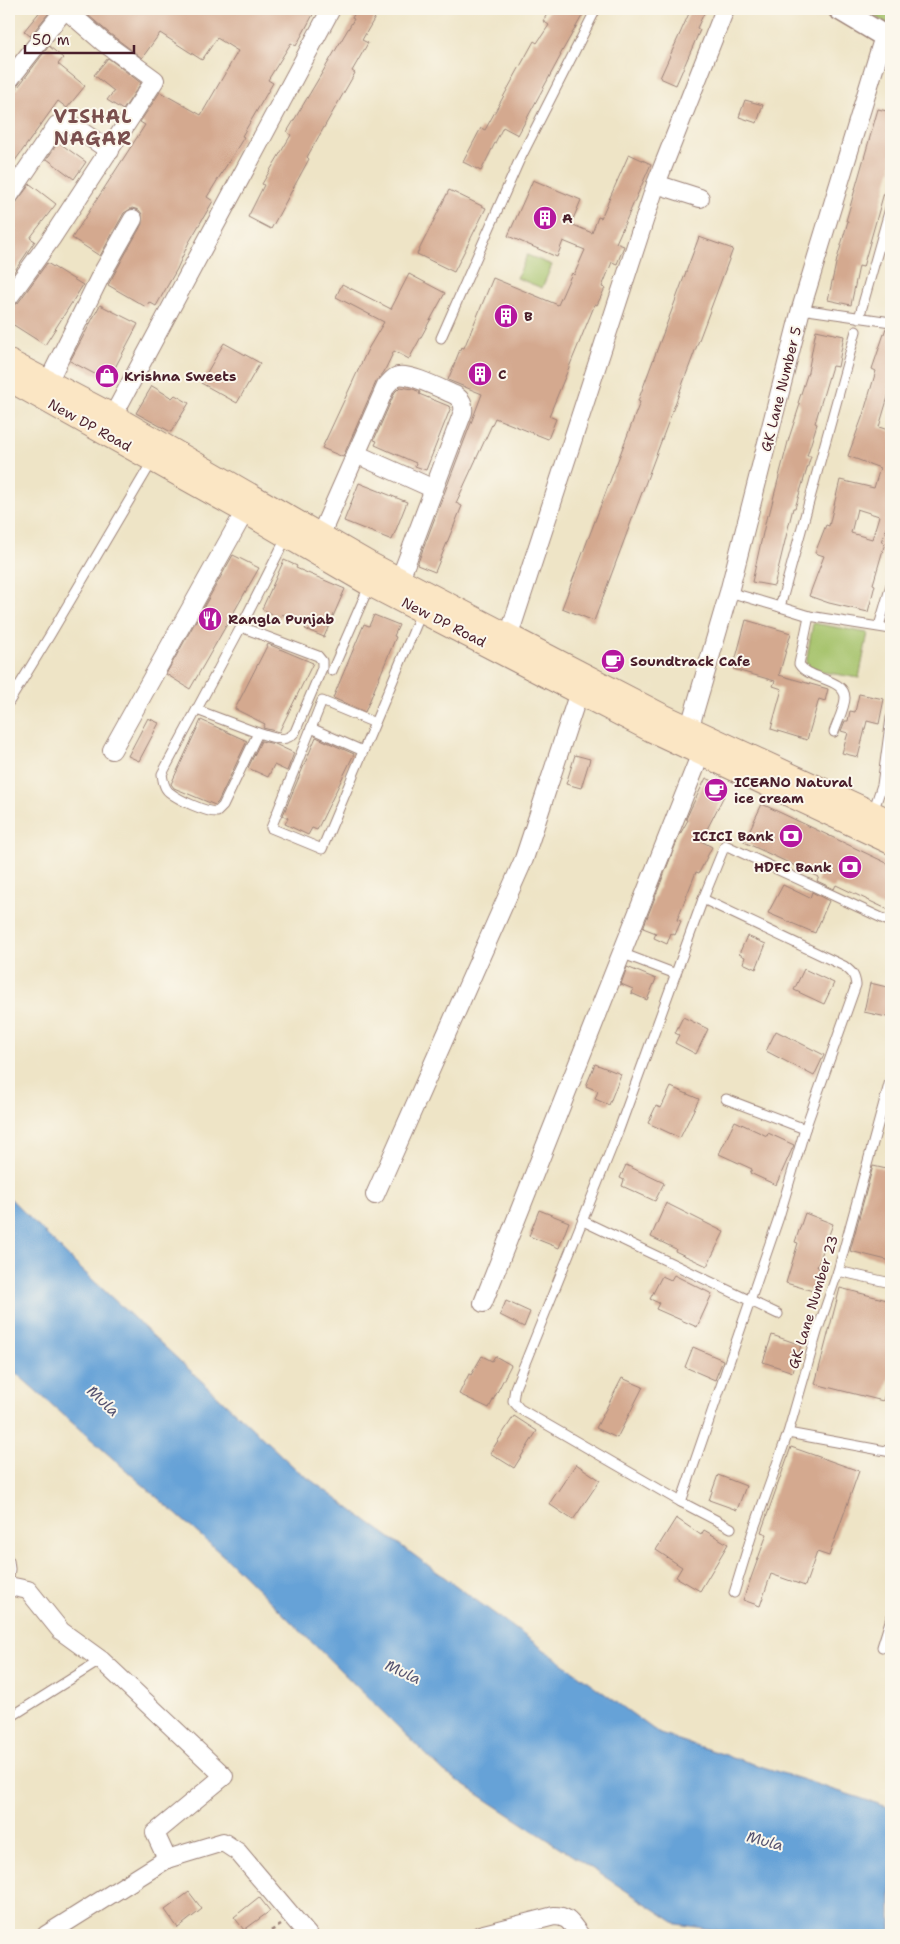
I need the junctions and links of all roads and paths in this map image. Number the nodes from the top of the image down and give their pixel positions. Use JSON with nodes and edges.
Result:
{"nodes":[{"id":1,"x":65,"y":9,"type":"edge"},
{"id":2,"x":331,"y":9,"type":"edge"},
{"id":3,"x":596,"y":9,"type":"edge"},
{"id":4,"x":725,"y":9,"type":"edge"},
{"id":5,"x":838,"y":9,"type":"edge"},
{"id":6,"x":888,"y":38,"type":"edge"},
{"id":7,"x":9,"y":80,"type":"edge"},
{"id":8,"x":110,"y":151,"type":"junction"},
{"id":9,"x":656,"y":184,"type":"junction"},
{"id":10,"x":9,"y":196,"type":"edge"},
{"id":11,"x":700,"y":198,"type":"dead end"},
{"id":12,"x":891,"y":205,"type":"edge"},
{"id":13,"x":133,"y":219,"type":"dead end"},
{"id":14,"x":9,"y":296,"type":"edge"},
{"id":15,"x":801,"y":309,"type":"junction"},
{"id":16,"x":858,"y":318,"type":"junction"},
{"id":17,"x":891,"y":322,"type":"edge"},
{"id":18,"x":856,"y":331,"type":"dead end"},
{"id":19,"x":441,"y":338,"type":"dead end"},
{"id":20,"x":9,"y":362,"type":"edge"},
{"id":21,"x":9,"y":379,"type":"edge"},
{"id":22,"x":48,"y":382,"type":"junction"},
{"id":23,"x":108,"y":424,"type":"junction"},
{"id":24,"x":356,"y":454,"type":"junction"},
{"id":25,"x":153,"y":460,"type":"junction"},
{"id":26,"x":434,"y":489,"type":"junction"},
{"id":27,"x":245,"y":511,"type":"junction"},
{"id":28,"x":288,"y":536,"type":"junction"},
{"id":29,"x":320,"y":536,"type":"junction"},
{"id":30,"x":400,"y":580,"type":"junction"},
{"id":31,"x":370,"y":584,"type":"junction"},
{"id":32,"x":891,"y":585,"type":"edge"},
{"id":33,"x":729,"y":592,"type":"junction"},
{"id":34,"x":780,"y":607,"type":"junction"},
{"id":35,"x":422,"y":611,"type":"junction"},
{"id":36,"x":810,"y":616,"type":"junction"},
{"id":37,"x":879,"y":626,"type":"junction"},
{"id":38,"x":242,"y":627,"type":"junction"},
{"id":39,"x":891,"y":629,"type":"edge"},
{"id":40,"x":509,"y":635,"type":"junction"},
{"id":41,"x":332,"y":671,"type":"dead end"},
{"id":42,"x":579,"y":692,"type":"junction"},
{"id":43,"x":9,"y":702,"type":"edge"},
{"id":44,"x":197,"y":710,"type":"junction"},
{"id":45,"x":891,"y":718,"type":"edge"},
{"id":46,"x":375,"y":723,"type":"junction"},
{"id":47,"x":312,"y":728,"type":"junction"},
{"id":48,"x":834,"y":732,"type":"dead end"},
{"id":49,"x":258,"y":733,"type":"junction"},
{"id":50,"x":692,"y":742,"type":"junction"},
{"id":51,"x":112,"y":750,"type":"dead end"},
{"id":52,"x":363,"y":751,"type":"junction"},
{"id":53,"x":882,"y":818,"type":"edge"},
{"id":54,"x":891,"y":842,"type":"edge"},
{"id":55,"x":703,"y":899,"type":"junction"},
{"id":56,"x":886,"y":920,"type":"dead end"},
{"id":57,"x":621,"y":953,"type":"junction"},
{"id":58,"x":676,"y":974,"type":"junction"},
{"id":59,"x":891,"y":1077,"type":"edge"},
{"id":60,"x":726,"y":1099,"type":"dead end"},
{"id":61,"x":805,"y":1129,"type":"junction"},
{"id":62,"x":375,"y":1195,"type":"dead end"},
{"id":63,"x":583,"y":1221,"type":"junction"},
{"id":64,"x":838,"y":1272,"type":"junction"},
{"id":65,"x":891,"y":1283,"type":"edge"},
{"id":66,"x":751,"y":1302,"type":"junction"},
{"id":67,"x":483,"y":1304,"type":"dead end"},
{"id":68,"x":778,"y":1314,"type":"dead end"},
{"id":69,"x":788,"y":1433,"type":"junction"},
{"id":70,"x":891,"y":1452,"type":"edge"},
{"id":71,"x":681,"y":1502,"type":"junction"},
{"id":72,"x":731,"y":1528,"type":"dead end"},
{"id":73,"x":9,"y":1561,"type":"edge"},
{"id":74,"x":9,"y":1577,"type":"edge"},
{"id":75,"x":9,"y":1586,"type":"edge"},
{"id":76,"x":734,"y":1593,"type":"dead end"},
{"id":77,"x":891,"y":1618,"type":"edge"},
{"id":78,"x":882,"y":1647,"type":"dead end"},
{"id":79,"x":101,"y":1660,"type":"junction"},
{"id":80,"x":9,"y":1718,"type":"edge"},
{"id":81,"x":167,"y":1859,"type":"junction"},
{"id":82,"x":46,"y":1935,"type":"edge"},
{"id":83,"x":308,"y":1935,"type":"edge"},
{"id":84,"x":480,"y":1935,"type":"edge"},
{"id":85,"x":580,"y":1935,"type":"edge"}],
"edges":[{"from":1,"to":7,"type":"street"},
{"from":1,"to":8,"type":"street"},
{"from":2,"to":23,"type":"street"},
{"from":3,"to":19,"type":"lane"},
{"from":4,"to":9,"type":"street"},
{"from":5,"to":6,"type":"street"},
{"from":6,"to":15,"type":"street","name":"GK Lane Number 5"},
{"from":8,"to":10,"type":"street"},
{"from":8,"to":14,"type":"street"},
{"from":9,"to":11,"type":"street"},
{"from":9,"to":40,"type":"street"},
{"from":12,"to":16,"type":"lane"},
{"from":13,"to":22,"type":"street"},
{"from":15,"to":16,"type":"lane"},
{"from":15,"to":33,"type":"street","name":"GK Lane Number 5"},
{"from":16,"to":17,"type":"lane"},
{"from":18,"to":34,"type":"lane"},
{"from":20,"to":22,"type":"main road","name":"New DP Road"},
{"from":21,"to":23,"type":"main road","name":"New DP Road"},
{"from":22,"to":23,"type":"main road","name":"New DP Road"},
{"from":23,"to":25,"type":"main road","name":"New DP Road"},
{"from":23,"to":29,"type":"main road","name":"New DP Road"},
{"from":24,"to":26,"type":"street"},
{"from":24,"to":26,"type":"street"},
{"from":24,"to":29,"type":"street"},
{"from":25,"to":27,"type":"main road","name":"New DP Road"},
{"from":25,"to":43,"type":"lane"},
{"from":26,"to":30,"type":"street"},
{"from":27,"to":28,"type":"main road","name":"New DP Road"},
{"from":27,"to":51,"type":"street"},
{"from":28,"to":31,"type":"main road","name":"New DP Road"},
{"from":28,"to":38,"type":"lane"},
{"from":29,"to":30,"type":"main road","name":"New DP Road"},
{"from":30,"to":40,"type":"main road","name":"New DP Road"},
{"from":31,"to":35,"type":"main road","name":"New DP Road"},
{"from":31,"to":41,"type":"lane"},
{"from":32,"to":37,"type":"lane"},
{"from":33,"to":34,"type":"lane"},
{"from":33,"to":50,"type":"street","name":"GK Lane Number 5"},
{"from":34,"to":36,"type":"lane"},
{"from":35,"to":42,"type":"main road","name":"New DP Road"},
{"from":35,"to":46,"type":"lane"},
{"from":36,"to":37,"type":"lane"},
{"from":36,"to":48,"type":"lane"},
{"from":37,"to":39,"type":"lane"},
{"from":38,"to":44,"type":"lane"},
{"from":38,"to":49,"type":"lane"},
{"from":40,"to":50,"type":"main road","name":"New DP Road"},
{"from":42,"to":50,"type":"main road","name":"New DP Road"},
{"from":42,"to":62,"type":"street"},
{"from":44,"to":49,"type":"lane"},
{"from":44,"to":49,"type":"lane"},
{"from":45,"to":53,"type":"lane"},
{"from":46,"to":47,"type":"lane"},
{"from":46,"to":52,"type":"lane"},
{"from":47,"to":52,"type":"lane"},
{"from":47,"to":52,"type":"lane"},
{"from":50,"to":53,"type":"main road","name":"New DP Road"},
{"from":50,"to":54,"type":"main road","name":"New DP Road"},
{"from":50,"to":57,"type":"street","name":"GK Lane Number 5"},
{"from":55,"to":56,"type":"lane"},
{"from":55,"to":58,"type":"lane"},
{"from":55,"to":61,"type":"lane"},
{"from":57,"to":58,"type":"lane"},
{"from":57,"to":67,"type":"street","name":"GK Lane Number 5"},
{"from":58,"to":63,"type":"lane"},
{"from":59,"to":64,"type":"lane","name":"GK Lane Number 23"},
{"from":60,"to":61,"type":"lane"},
{"from":61,"to":66,"type":"lane"},
{"from":63,"to":66,"type":"lane"},
{"from":63,"to":71,"type":"lane"},
{"from":64,"to":65,"type":"lane"},
{"from":64,"to":69,"type":"lane","name":"GK Lane Number 23"},
{"from":66,"to":68,"type":"lane"},
{"from":66,"to":71,"type":"lane"},
{"from":69,"to":70,"type":"lane"},
{"from":69,"to":76,"type":"lane","name":"GK Lane Number 23"},
{"from":71,"to":72,"type":"lane"},
{"from":73,"to":74,"type":"lane"},
{"from":75,"to":79,"type":"street"},
{"from":77,"to":78,"type":"lane"},
{"from":79,"to":80,"type":"lane"},
{"from":79,"to":81,"type":"street"},
{"from":81,"to":82,"type":"street"},
{"from":81,"to":83,"type":"street"},
{"from":84,"to":85,"type":"street"}]}
